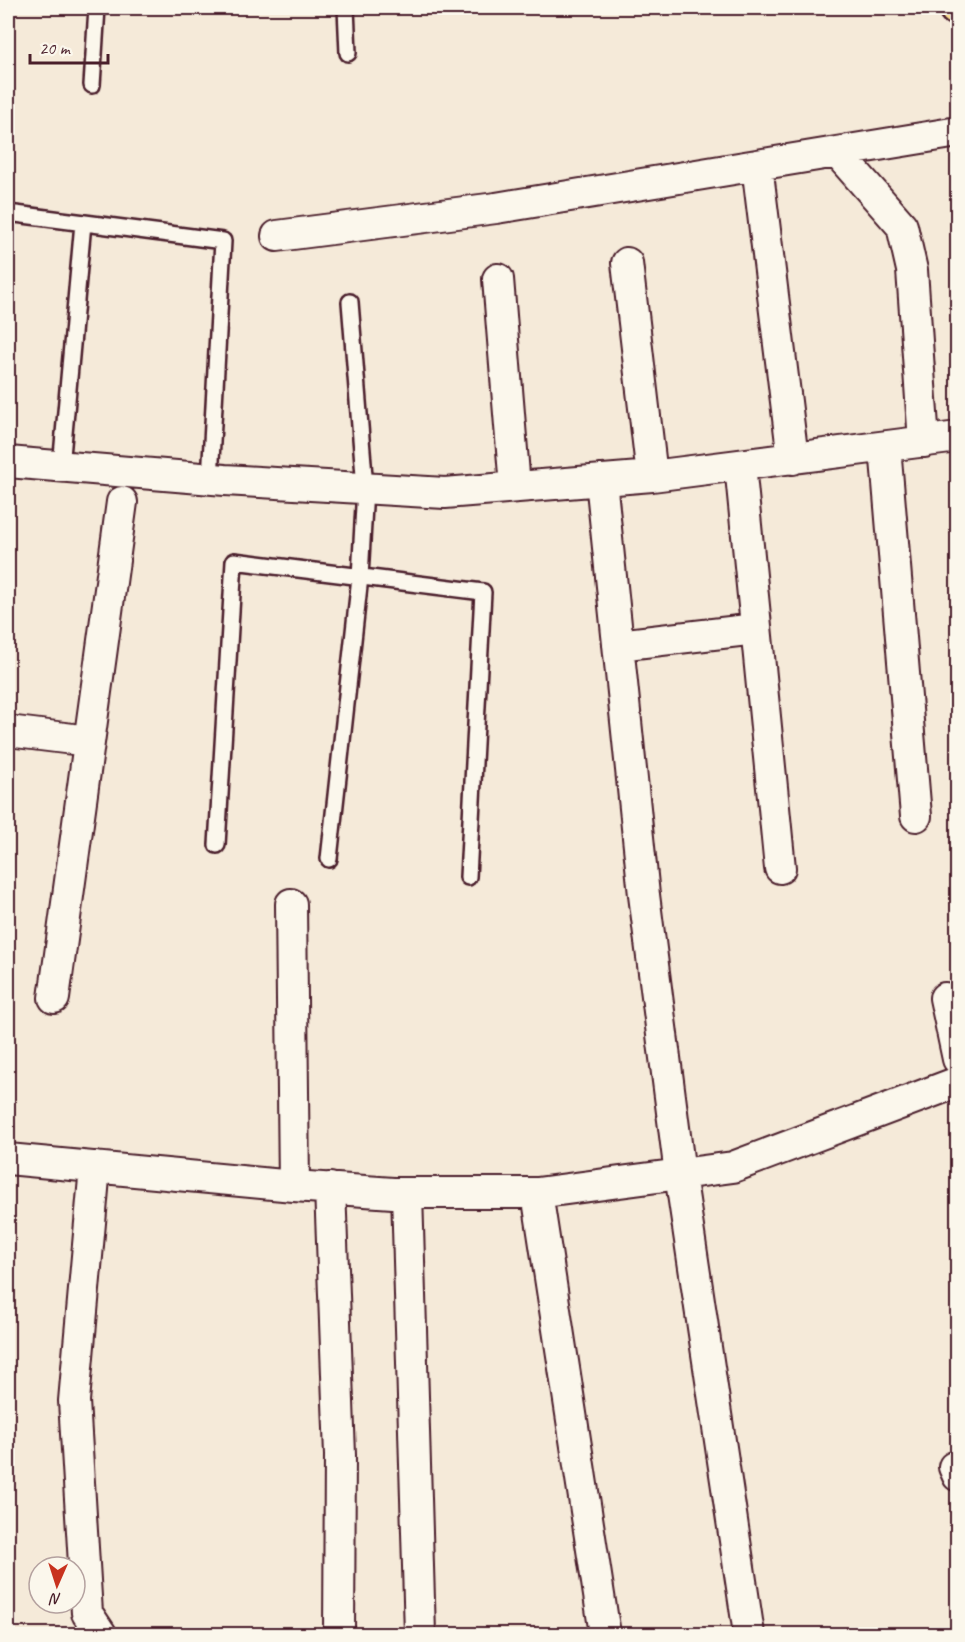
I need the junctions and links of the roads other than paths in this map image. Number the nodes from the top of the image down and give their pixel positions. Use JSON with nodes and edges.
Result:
{"nodes":[{"id":1,"x":97,"y":8,"type":"edge"},
{"id":2,"x":346,"y":8,"type":"edge"},
{"id":3,"x":348,"y":53,"type":"dead end"},
{"id":4,"x":92,"y":85,"type":"dead end"},
{"id":5,"x":957,"y":132,"type":"edge"},
{"id":6,"x":837,"y":152,"type":"junction"},
{"id":7,"x":757,"y":165,"type":"junction"},
{"id":8,"x":8,"y":213,"type":"edge"},
{"id":9,"x":83,"y":223,"type":"junction"},
{"id":10,"x":277,"y":236,"type":"dead end"},
{"id":11,"x":627,"y":262,"type":"dead end"},
{"id":12,"x":498,"y":279,"type":"dead end"},
{"id":13,"x":350,"y":302,"type":"dead end"},
{"id":14,"x":957,"y":438,"type":"edge"},
{"id":15,"x":924,"y":442,"type":"junction"},
{"id":16,"x":885,"y":447,"type":"junction"},
{"id":17,"x":793,"y":459,"type":"junction"},
{"id":18,"x":8,"y":462,"type":"edge"},
{"id":19,"x":740,"y":465,"type":"junction"},
{"id":20,"x":61,"y":466,"type":"junction"},
{"id":21,"x":652,"y":476,"type":"junction"},
{"id":22,"x":210,"y":479,"type":"junction"},
{"id":23,"x":601,"y":480,"type":"junction"},
{"id":24,"x":515,"y":487,"type":"junction"},
{"id":25,"x":364,"y":489,"type":"junction"},
{"id":26,"x":122,"y":502,"type":"dead end"},
{"id":27,"x":360,"y":577,"type":"junction"},
{"id":28,"x":756,"y":629,"type":"junction"},
{"id":29,"x":618,"y":645,"type":"junction"},
{"id":30,"x":8,"y":731,"type":"edge"},
{"id":31,"x":89,"y":741,"type":"junction"},
{"id":32,"x":916,"y":816,"type":"dead end"},
{"id":33,"x":217,"y":845,"type":"dead end"},
{"id":34,"x":329,"y":859,"type":"dead end"},
{"id":35,"x":780,"y":868,"type":"dead end"},
{"id":36,"x":468,"y":877,"type":"dead end"},
{"id":37,"x":291,"y":904,"type":"dead end"},
{"id":38,"x":54,"y":998,"type":"dead end"},
{"id":39,"x":945,"y":998,"type":"dead end"},
{"id":40,"x":957,"y":1059,"type":"edge"},
{"id":41,"x":957,"y":1082,"type":"edge"},
{"id":42,"x":8,"y":1159,"type":"edge"},
{"id":43,"x":95,"y":1167,"type":"junction"},
{"id":44,"x":680,"y":1174,"type":"junction"},
{"id":45,"x":294,"y":1186,"type":"junction"},
{"id":46,"x":330,"y":1188,"type":"junction"},
{"id":47,"x":407,"y":1193,"type":"junction"},
{"id":48,"x":537,"y":1193,"type":"junction"},
{"id":49,"x":101,"y":1635,"type":"edge"},
{"id":50,"x":339,"y":1635,"type":"edge"},
{"id":51,"x":420,"y":1635,"type":"edge"},
{"id":52,"x":605,"y":1635,"type":"edge"},
{"id":53,"x":749,"y":1635,"type":"edge"}],
"edges":[{"from":1,"to":4,"type":"lane"},
{"from":2,"to":3,"type":"lane"},
{"from":5,"to":6,"type":"street"},
{"from":6,"to":7,"type":"street"},
{"from":6,"to":15,"type":"street"},
{"from":7,"to":10,"type":"street"},
{"from":7,"to":17,"type":"street"},
{"from":8,"to":9,"type":"lane"},
{"from":9,"to":20,"type":"lane"},
{"from":9,"to":22,"type":"lane"},
{"from":11,"to":21,"type":"street"},
{"from":12,"to":24,"type":"street"},
{"from":13,"to":25,"type":"lane"},
{"from":14,"to":15,"type":"street"},
{"from":15,"to":16,"type":"street"},
{"from":16,"to":17,"type":"street"},
{"from":16,"to":32,"type":"street"},
{"from":17,"to":19,"type":"street"},
{"from":18,"to":20,"type":"street"},
{"from":19,"to":21,"type":"street"},
{"from":19,"to":28,"type":"street"},
{"from":20,"to":22,"type":"street"},
{"from":21,"to":23,"type":"street"},
{"from":22,"to":25,"type":"street"},
{"from":23,"to":24,"type":"street"},
{"from":23,"to":29,"type":"street"},
{"from":24,"to":25,"type":"street"},
{"from":25,"to":27,"type":"lane"},
{"from":26,"to":31,"type":"street"},
{"from":27,"to":33,"type":"lane"},
{"from":27,"to":34,"type":"lane"},
{"from":27,"to":36,"type":"lane"},
{"from":28,"to":29,"type":"street"},
{"from":28,"to":35,"type":"street"},
{"from":29,"to":44,"type":"street"},
{"from":30,"to":31,"type":"street"},
{"from":31,"to":38,"type":"street"},
{"from":37,"to":45,"type":"street"},
{"from":39,"to":40,"type":"street"},
{"from":41,"to":44,"type":"street"},
{"from":42,"to":43,"type":"street"},
{"from":43,"to":45,"type":"street"},
{"from":43,"to":49,"type":"street"},
{"from":44,"to":48,"type":"street"},
{"from":44,"to":53,"type":"street"},
{"from":45,"to":46,"type":"street"},
{"from":46,"to":47,"type":"street"},
{"from":46,"to":50,"type":"street"},
{"from":47,"to":48,"type":"street"},
{"from":47,"to":51,"type":"street"},
{"from":48,"to":52,"type":"street"}]}
